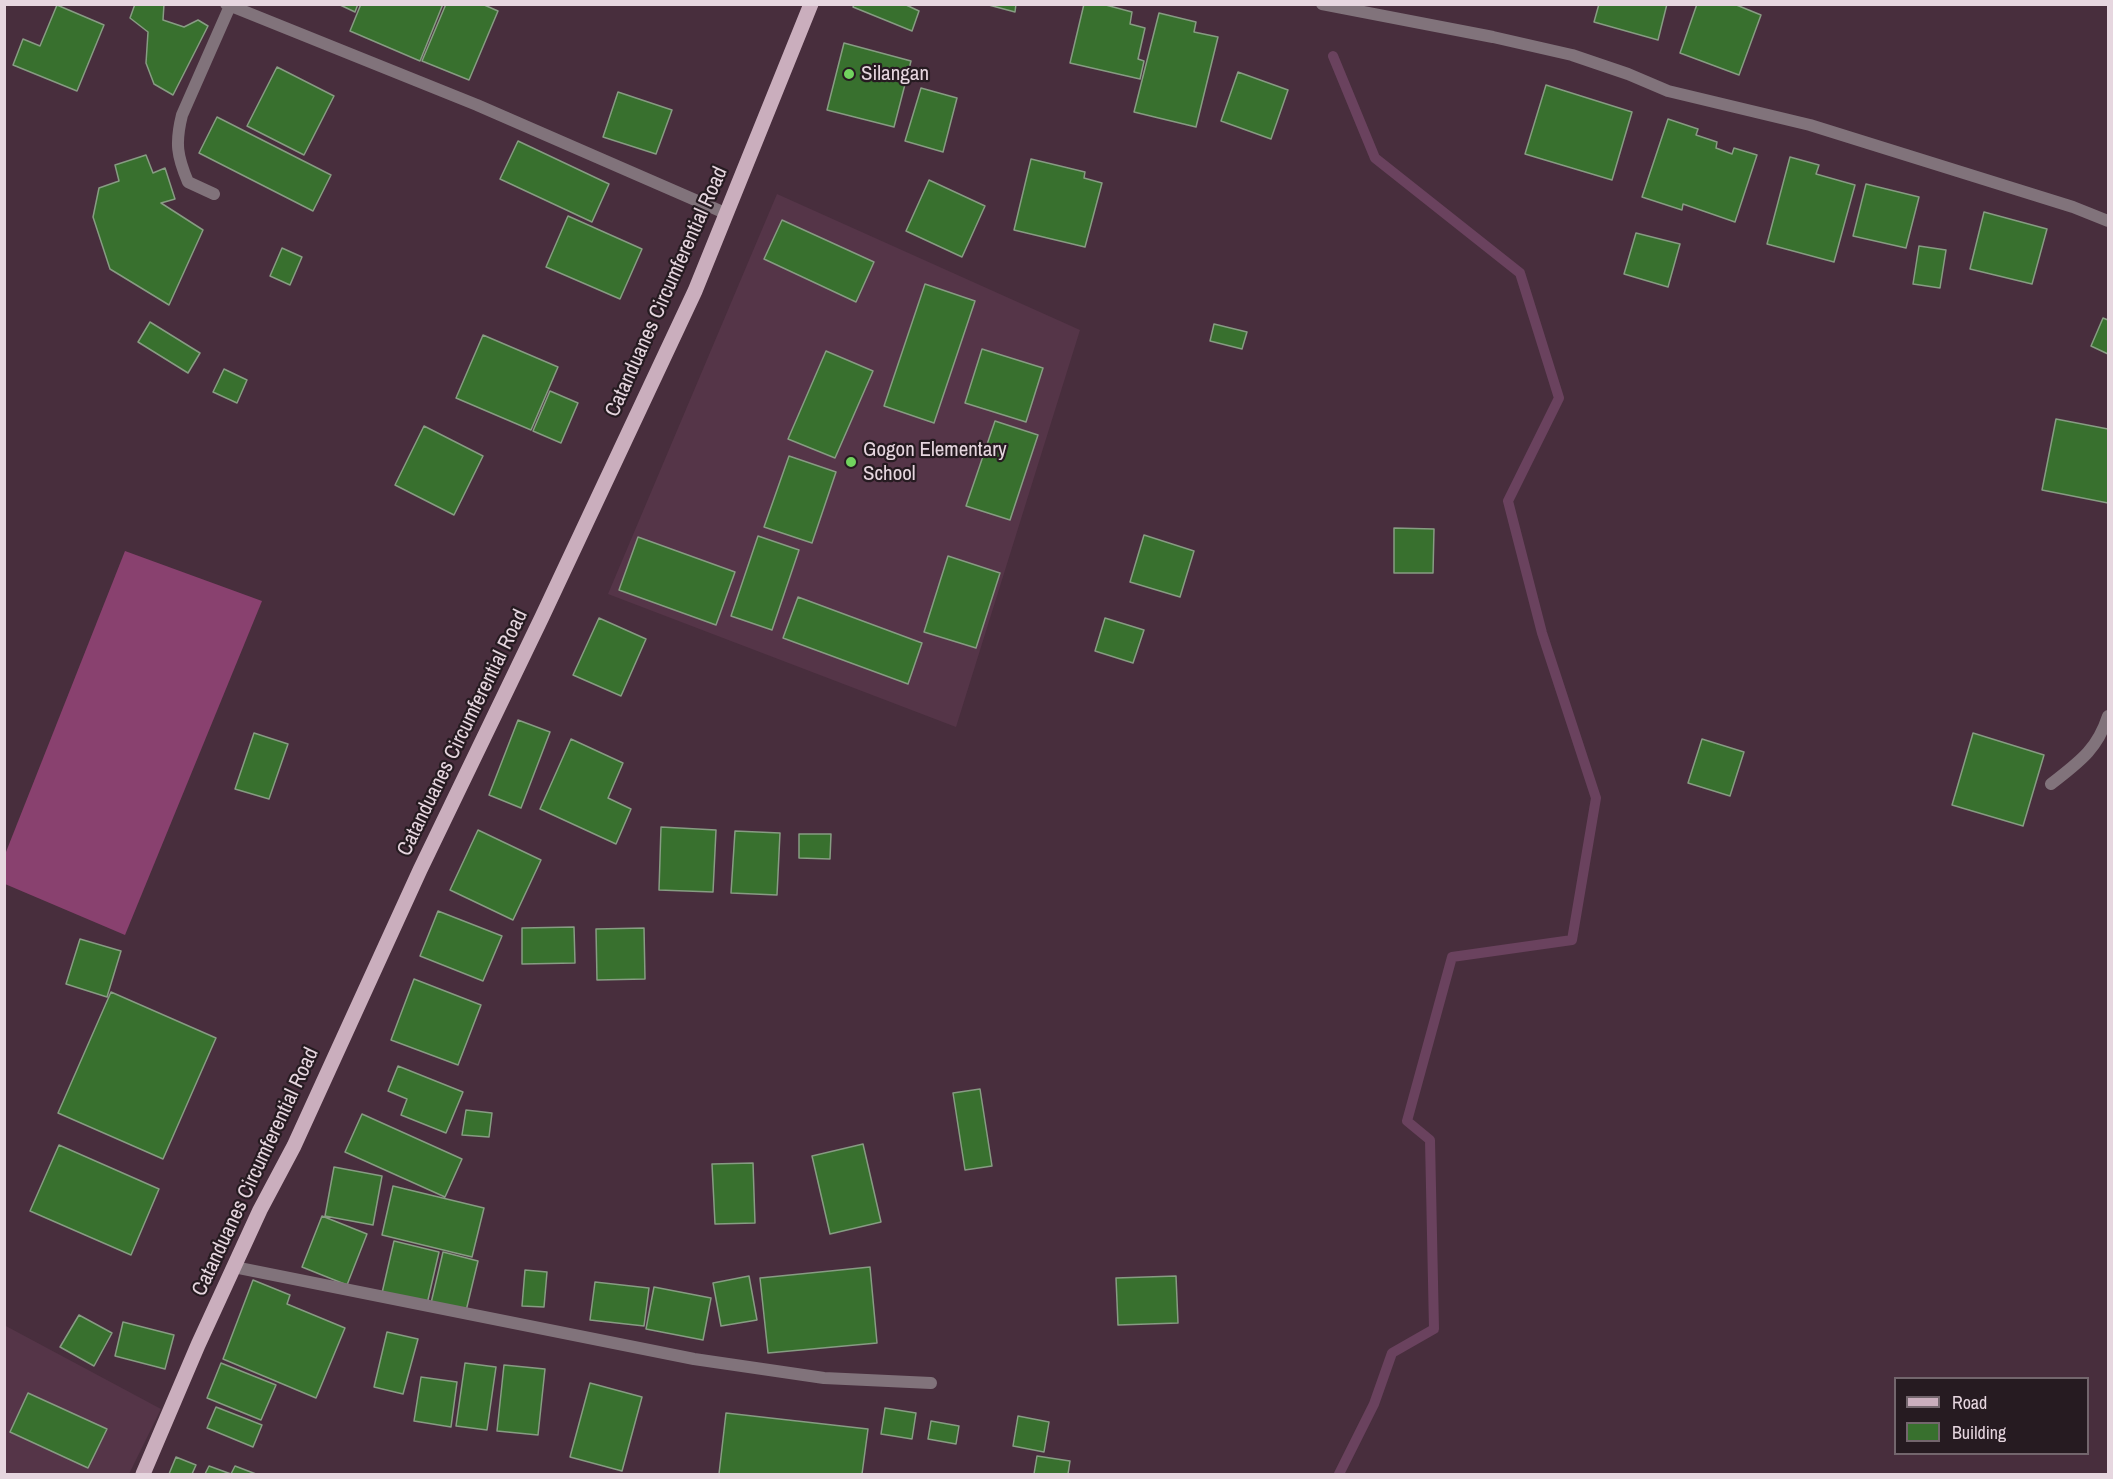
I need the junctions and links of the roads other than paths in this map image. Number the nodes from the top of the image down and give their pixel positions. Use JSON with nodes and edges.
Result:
{"nodes":[{"id":1,"x":811,"y":4,"type":"edge"},
{"id":2,"x":1322,"y":4,"type":"edge"},
{"id":3,"x":228,"y":5,"type":"edge"},
{"id":4,"x":1376,"y":10,"type":"edge"},
{"id":5,"x":214,"y":194,"type":"dead end"},
{"id":6,"x":725,"y":213,"type":"junction"},
{"id":7,"x":2109,"y":221,"type":"edge"},
{"id":8,"x":2109,"y":716,"type":"edge"},
{"id":9,"x":2051,"y":784,"type":"dead end"},
{"id":10,"x":234,"y":1267,"type":"junction"},
{"id":11,"x":931,"y":1383,"type":"dead end"},
{"id":12,"x":143,"y":1474,"type":"edge"}],
"edges":[{"from":1,"to":6,"type":"main road","name":"Catanduanes Circumferential Road"},
{"from":2,"to":4,"type":"street"},
{"from":3,"to":5,"type":"street"},
{"from":3,"to":6,"type":"street"},
{"from":4,"to":7,"type":"street"},
{"from":6,"to":10,"type":"main road","name":"Catanduanes Circumferential Road"},
{"from":8,"to":9,"type":"street"},
{"from":10,"to":11,"type":"street"},
{"from":10,"to":12,"type":"main road","name":"Catanduanes Circumferential Road"}]}
